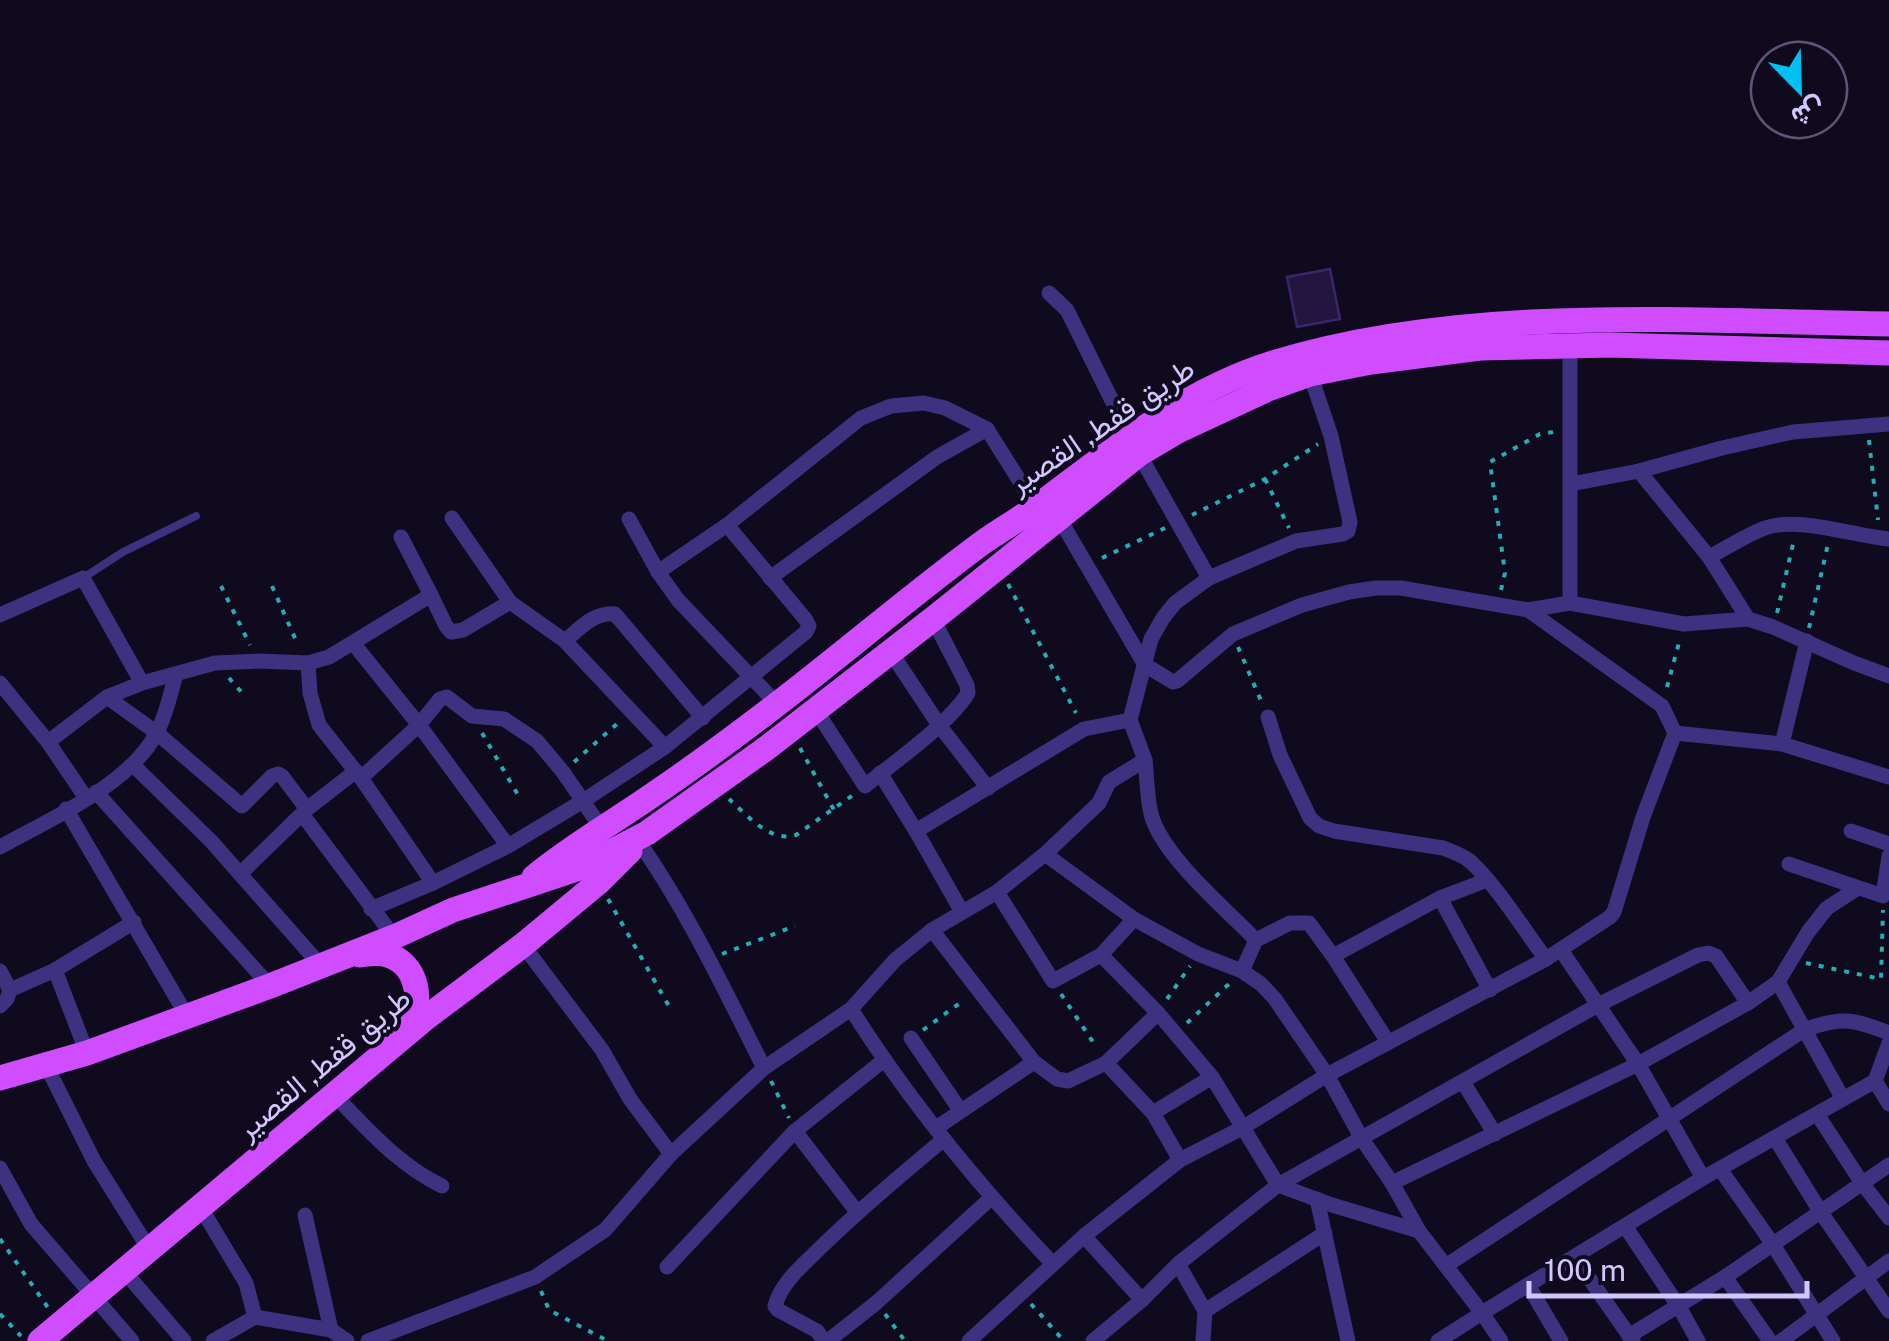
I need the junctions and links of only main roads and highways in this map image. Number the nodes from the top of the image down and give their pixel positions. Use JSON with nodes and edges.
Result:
{"nodes":[{"id":1,"x":1663,"y":320,"type":"junction"},
{"id":2,"x":1889,"y":324,"type":"edge"},
{"id":3,"x":1662,"y":347,"type":"junction"},
{"id":4,"x":1889,"y":353,"type":"edge"},
{"id":5,"x":1135,"y":445,"type":"junction"},
{"id":6,"x":1048,"y":512,"type":"junction"},
{"id":7,"x":643,"y":838,"type":"junction"},
{"id":8,"x":522,"y":886,"type":"junction"},
{"id":9,"x":329,"y":963,"type":"junction"},
{"id":10,"x":389,"y":1050,"type":"junction"},
{"id":11,"x":0,"y":1078,"type":"edge"},
{"id":12,"x":51,"y":1333,"type":"edge"}],
"edges":[{"from":1,"to":2,"type":"main road","name":"طريق قفط, القصير"},
{"from":1,"to":3,"type":"main road"},
{"from":1,"to":5,"type":"main road","name":"طريق قفط, القصير"},
{"from":3,"to":4,"type":"main road","name":"طريق قفط, القصير"},
{"from":3,"to":5,"type":"main road","name":"طريق قفط, القصير"},
{"from":5,"to":6,"type":"main road","name":"طريق قفط, القصير"},
{"from":6,"to":7,"type":"main road","name":"طريق قفط, القصير"},
{"from":6,"to":8,"type":"main road","name":"طريق قفط, القصير"},
{"from":7,"to":8,"type":"main road","name":"طريق قفط, القصير"},
{"from":7,"to":10,"type":"main road","name":"طريق قفط, القصير"},
{"from":8,"to":9,"type":"main road","name":"طريق قفط, القصير"},
{"from":9,"to":10,"type":"main road"},
{"from":9,"to":11,"type":"main road","name":"طريق قفط, القصير"},
{"from":10,"to":12,"type":"main road","name":"طريق قفط, القصير"}]}
